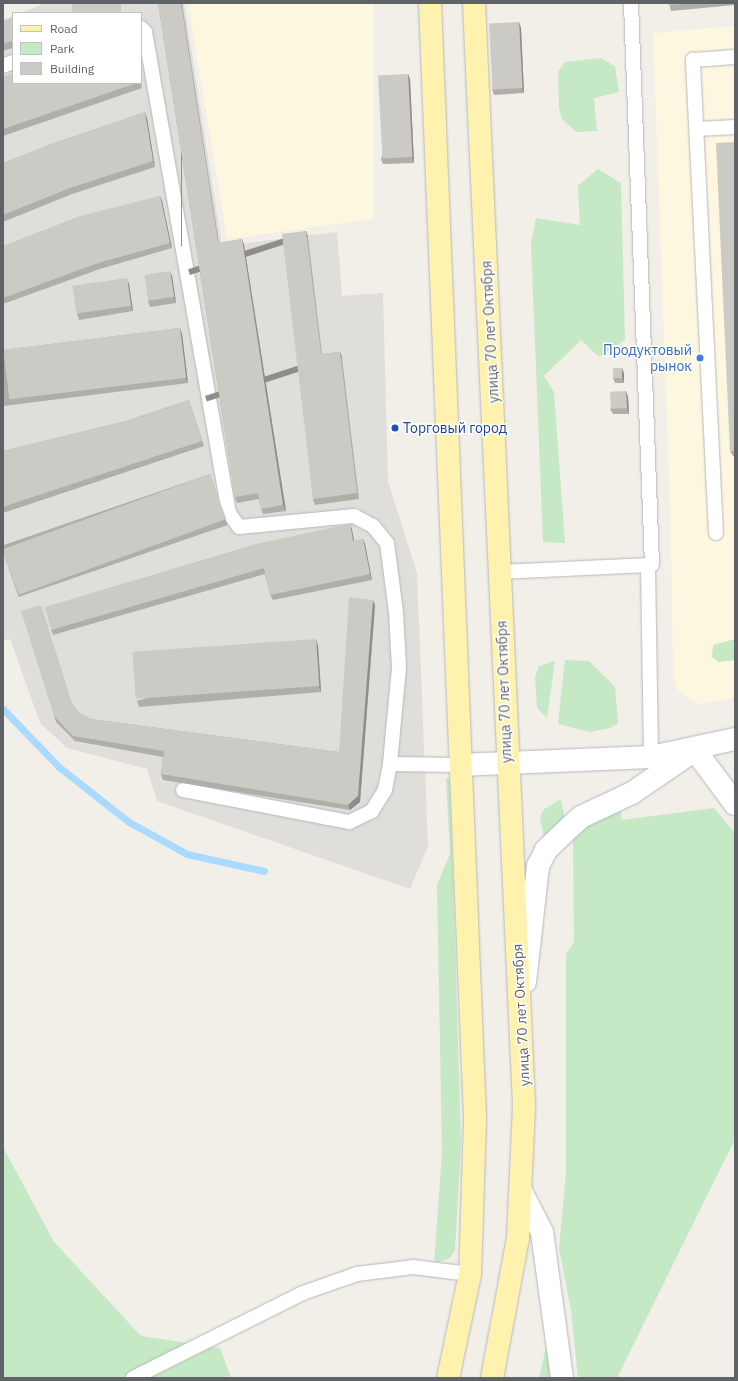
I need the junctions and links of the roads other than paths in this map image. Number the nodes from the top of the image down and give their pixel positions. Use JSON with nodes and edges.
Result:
{"nodes":[{"id":1,"x":430,"y":3,"type":"edge"},
{"id":2,"x":474,"y":3,"type":"edge"},
{"id":3,"x":631,"y":3,"type":"edge"},
{"id":4,"x":142,"y":29,"type":"edge"},
{"id":5,"x":735,"y":57,"type":"edge"},
{"id":6,"x":735,"y":127,"type":"edge"},
{"id":7,"x":697,"y":129,"type":"junction"},
{"id":8,"x":716,"y":533,"type":"dead end"},
{"id":9,"x":652,"y":565,"type":"dead end"},
{"id":10,"x":501,"y":572,"type":"junction"},
{"id":11,"x":735,"y":739,"type":"edge"},
{"id":12,"x":695,"y":750,"type":"junction"},
{"id":13,"x":651,"y":757,"type":"junction"},
{"id":14,"x":390,"y":764,"type":"junction"},
{"id":15,"x":506,"y":764,"type":"junction"},
{"id":16,"x":459,"y":765,"type":"junction"},
{"id":17,"x":183,"y":790,"type":"dead end"},
{"id":18,"x":735,"y":804,"type":"edge"},
{"id":19,"x":522,"y":1008,"type":"junction"},
{"id":20,"x":522,"y":1193,"type":"junction"},
{"id":21,"x":470,"y":1274,"type":"junction"},
{"id":22,"x":132,"y":1378,"type":"edge"},
{"id":23,"x":448,"y":1378,"type":"edge"},
{"id":24,"x":492,"y":1378,"type":"edge"},
{"id":25,"x":562,"y":1378,"type":"edge"}],
"edges":[{"from":1,"to":16,"type":"main road"},
{"from":2,"to":10,"type":"main road","name":"улица 70 лет Октября"},
{"from":3,"to":9,"type":"lane"},
{"from":4,"to":14,"type":"lane"},
{"from":5,"to":7,"type":"lane"},
{"from":6,"to":7,"type":"lane"},
{"from":7,"to":8,"type":"lane"},
{"from":10,"to":13,"type":"lane"},
{"from":10,"to":15,"type":"main road","name":"улица 70 лет Октября"},
{"from":11,"to":12,"type":"street"},
{"from":12,"to":13,"type":"street"},
{"from":12,"to":18,"type":"street"},
{"from":12,"to":19,"type":"street"},
{"from":13,"to":15,"type":"street"},
{"from":14,"to":16,"type":"lane"},
{"from":14,"to":17,"type":"lane"},
{"from":15,"to":16,"type":"street"},
{"from":15,"to":19,"type":"main road","name":"улица 70 лет Октября"},
{"from":16,"to":21,"type":"main road"},
{"from":19,"to":20,"type":"main road","name":"улица 70 лет Октября"},
{"from":20,"to":24,"type":"main road","name":"улица 70 лет Октября"},
{"from":20,"to":25,"type":"street"},
{"from":21,"to":22,"type":"lane"},
{"from":21,"to":23,"type":"main road"}]}
